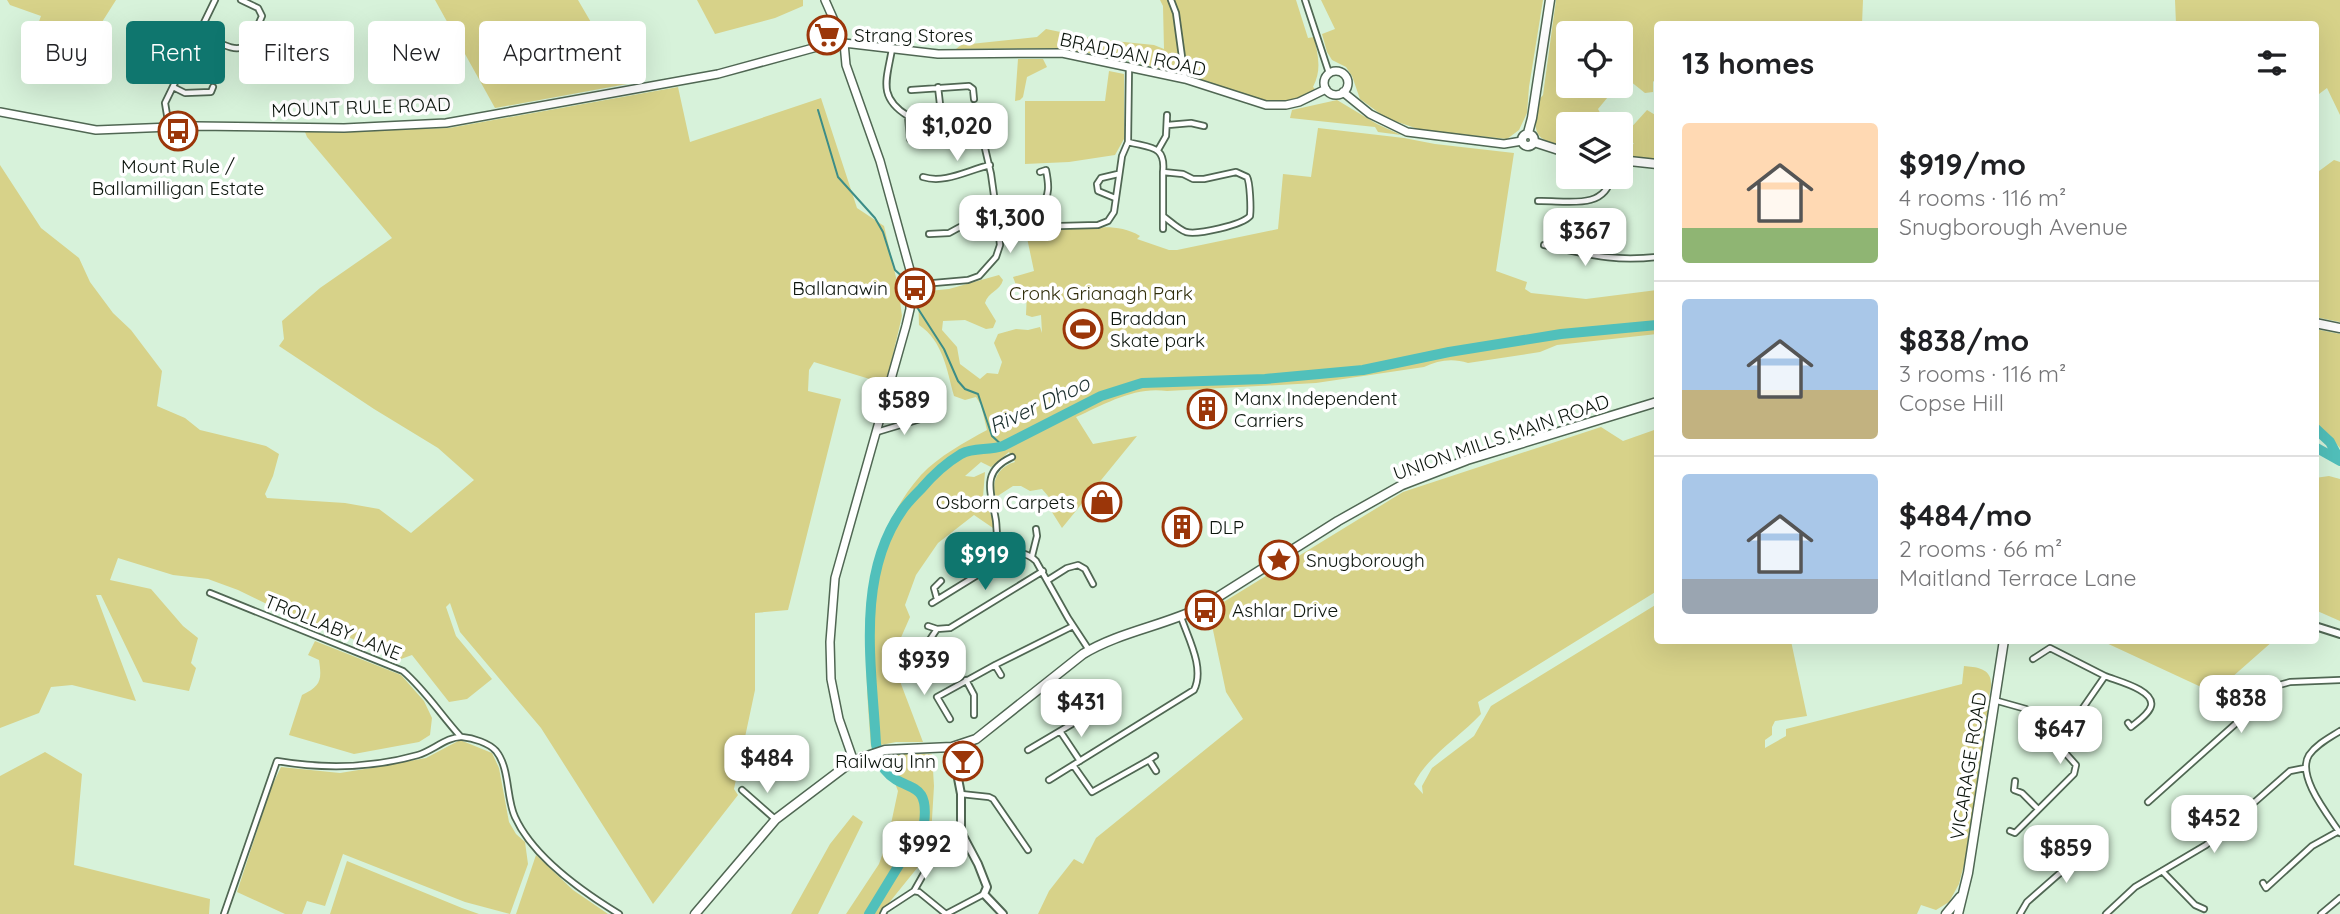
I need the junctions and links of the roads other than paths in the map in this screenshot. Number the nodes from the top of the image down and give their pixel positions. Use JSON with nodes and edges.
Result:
{"nodes":[{"id":1,"x":215,"y":0,"type":"edge"},
{"id":2,"x":241,"y":0,"type":"edge"},
{"id":3,"x":825,"y":0,"type":"edge"},
{"id":4,"x":1171,"y":0,"type":"edge"},
{"id":5,"x":1305,"y":0,"type":"edge"},
{"id":6,"x":1550,"y":0,"type":"edge"},
{"id":7,"x":204,"y":21,"type":"edge"},
{"id":8,"x":844,"y":43,"type":"junction"},
{"id":9,"x":225,"y":44,"type":"edge"},
{"id":10,"x":892,"y":49,"type":"junction"},
{"id":11,"x":1129,"y":65,"type":"junction"},
{"id":12,"x":1329,"y":73,"type":"junction"},
{"id":13,"x":1185,"y":79,"type":"junction"},
{"id":14,"x":174,"y":84,"type":"edge"},
{"id":15,"x":173,"y":87,"type":"junction"},
{"id":16,"x":938,"y":87,"type":"junction"},
{"id":17,"x":1326,"y":89,"type":"junction"},
{"id":18,"x":911,"y":90,"type":"dead end"},
{"id":19,"x":211,"y":92,"type":"dead end"},
{"id":20,"x":1343,"y":92,"type":"junction"},
{"id":21,"x":974,"y":99,"type":"dead end"},
{"id":22,"x":0,"y":112,"type":"edge"},
{"id":23,"x":941,"y":113,"type":"junction"},
{"id":24,"x":1167,"y":115,"type":"dead end"},
{"id":25,"x":908,"y":116,"type":"junction"},
{"id":26,"x":1168,"y":125,"type":"junction"},
{"id":27,"x":1205,"y":126,"type":"dead end"},
{"id":28,"x":169,"y":127,"type":"junction"},
{"id":29,"x":956,"y":131,"type":"dead end"},
{"id":30,"x":1525,"y":137,"type":"junction"},
{"id":31,"x":910,"y":139,"type":"dead end"},
{"id":32,"x":1128,"y":142,"type":"junction"},
{"id":33,"x":984,"y":144,"type":"dead end"},
{"id":34,"x":1556,"y":149,"type":"edge"},
{"id":35,"x":1158,"y":150,"type":"junction"},
{"id":36,"x":1633,"y":161,"type":"edge"},
{"id":37,"x":1654,"y":164,"type":"edge"},
{"id":38,"x":990,"y":165,"type":"junction"},
{"id":39,"x":1040,"y":172,"type":"dead end"},
{"id":40,"x":1163,"y":172,"type":"junction"},
{"id":41,"x":1118,"y":174,"type":"junction"},
{"id":42,"x":923,"y":177,"type":"dead end"},
{"id":43,"x":1608,"y":189,"type":"edge"},
{"id":44,"x":1115,"y":198,"type":"junction"},
{"id":45,"x":1538,"y":201,"type":"dead end"},
{"id":46,"x":995,"y":204,"type":"junction"},
{"id":47,"x":1041,"y":207,"type":"junction"},
{"id":48,"x":1163,"y":216,"type":"junction"},
{"id":49,"x":998,"y":224,"type":"junction"},
{"id":50,"x":1163,"y":229,"type":"dead end"},
{"id":51,"x":929,"y":234,"type":"dead end"},
{"id":52,"x":1544,"y":245,"type":"dead end"},
{"id":53,"x":1654,"y":257,"type":"edge"},
{"id":54,"x":911,"y":285,"type":"junction"},
{"id":55,"x":2319,"y":324,"type":"edge"},
{"id":56,"x":2340,"y":328,"type":"edge"},
{"id":57,"x":1654,"y":403,"type":"edge"},
{"id":58,"x":927,"y":417,"type":"dead end"},
{"id":59,"x":876,"y":432,"type":"junction"},
{"id":60,"x":1012,"y":457,"type":"dead end"},
{"id":61,"x":1036,"y":529,"type":"dead end"},
{"id":62,"x":971,"y":546,"type":"dead end"},
{"id":63,"x":1011,"y":551,"type":"junction"},
{"id":64,"x":1034,"y":559,"type":"junction"},
{"id":65,"x":1043,"y":571,"type":"junction"},
{"id":66,"x":972,"y":578,"type":"junction"},
{"id":67,"x":1048,"y":580,"type":"junction"},
{"id":68,"x":941,"y":581,"type":"dead end"},
{"id":69,"x":1093,"y":584,"type":"dead end"},
{"id":70,"x":210,"y":593,"type":"dead end"},
{"id":71,"x":1181,"y":617,"type":"junction"},
{"id":72,"x":928,"y":626,"type":"dead end"},
{"id":73,"x":1073,"y":626,"type":"junction"},
{"id":74,"x":2319,"y":627,"type":"edge"},
{"id":75,"x":937,"y":629,"type":"junction"},
{"id":76,"x":2340,"y":634,"type":"edge"},
{"id":77,"x":2003,"y":644,"type":"edge"},
{"id":78,"x":1089,"y":650,"type":"junction"},
{"id":79,"x":2033,"y":659,"type":"dead end"},
{"id":80,"x":995,"y":664,"type":"junction"},
{"id":81,"x":1001,"y":675,"type":"dead end"},
{"id":82,"x":2105,"y":676,"type":"junction"},
{"id":83,"x":912,"y":677,"type":"dead end"},
{"id":84,"x":965,"y":680,"type":"junction"},
{"id":85,"x":2340,"y":680,"type":"edge"},
{"id":86,"x":1993,"y":700,"type":"junction"},
{"id":87,"x":974,"y":715,"type":"dead end"},
{"id":88,"x":950,"y":719,"type":"dead end"},
{"id":89,"x":1072,"y":724,"type":"dead end"},
{"id":90,"x":2131,"y":727,"type":"dead end"},
{"id":91,"x":1060,"y":731,"type":"junction"},
{"id":92,"x":2340,"y":731,"type":"edge"},
{"id":93,"x":460,"y":736,"type":"junction"},
{"id":94,"x":2058,"y":744,"type":"junction"},
{"id":95,"x":953,"y":747,"type":"junction"},
{"id":96,"x":1028,"y":750,"type":"dead end"},
{"id":97,"x":1155,"y":756,"type":"dead end"},
{"id":98,"x":857,"y":760,"type":"junction"},
{"id":99,"x":1149,"y":760,"type":"junction"},
{"id":100,"x":1080,"y":761,"type":"junction"},
{"id":101,"x":1073,"y":765,"type":"junction"},
{"id":102,"x":2305,"y":768,"type":"junction"},
{"id":103,"x":1156,"y":771,"type":"dead end"},
{"id":104,"x":1049,"y":780,"type":"dead end"},
{"id":105,"x":2015,"y":781,"type":"dead end"},
{"id":106,"x":742,"y":790,"type":"dead end"},
{"id":107,"x":2014,"y":790,"type":"junction"},
{"id":108,"x":961,"y":794,"type":"junction"},
{"id":109,"x":2014,"y":797,"type":"dead end"},
{"id":110,"x":2148,"y":802,"type":"dead end"},
{"id":111,"x":2038,"y":809,"type":"junction"},
{"id":112,"x":776,"y":820,"type":"junction"},
{"id":113,"x":2339,"y":832,"type":"edge"},
{"id":114,"x":2014,"y":834,"type":"dead end"},
{"id":115,"x":2092,"y":845,"type":"dead end"},
{"id":116,"x":1028,"y":850,"type":"dead end"},
{"id":117,"x":927,"y":868,"type":"dead end"},
{"id":118,"x":2162,"y":871,"type":"junction"},
{"id":119,"x":2265,"y":887,"type":"dead end"},
{"id":120,"x":914,"y":891,"type":"junction"},
{"id":121,"x":985,"y":894,"type":"junction"},
{"id":122,"x":1962,"y":895,"type":"junction"},
{"id":123,"x":2340,"y":898,"type":"edge"},
{"id":124,"x":2204,"y":909,"type":"dead end"},
{"id":125,"x":224,"y":914,"type":"edge"},
{"id":126,"x":619,"y":914,"type":"edge"},
{"id":127,"x":695,"y":914,"type":"edge"},
{"id":128,"x":883,"y":914,"type":"edge"},
{"id":129,"x":946,"y":914,"type":"edge"},
{"id":130,"x":1003,"y":914,"type":"edge"},
{"id":131,"x":1949,"y":914,"type":"edge"},
{"id":132,"x":1958,"y":914,"type":"edge"},
{"id":133,"x":2020,"y":914,"type":"edge"},
{"id":134,"x":2106,"y":914,"type":"edge"},
{"id":135,"x":2321,"y":914,"type":"edge"}],
"edges":[{"from":1,"to":7,"type":"street"},
{"from":2,"to":9,"type":"street"},
{"from":3,"to":8,"type":"main road"},
{"from":4,"to":13,"type":"street"},
{"from":5,"to":12,"type":"street"},
{"from":6,"to":30,"type":"highway"},
{"from":8,"to":10,"type":"main road","name":"BRADDAN ROAD"},
{"from":8,"to":28,"type":"main road","name":"MOUNT RULE ROAD"},
{"from":8,"to":54,"type":"main road"},
{"from":10,"to":11,"type":"main road","name":"BRADDAN ROAD"},
{"from":10,"to":25,"type":"street"},
{"from":11,"to":13,"type":"main road","name":"BRADDAN ROAD"},
{"from":11,"to":32,"type":"street"},
{"from":12,"to":17,"type":"main road"},
{"from":12,"to":20,"type":"main road"},
{"from":13,"to":17,"type":"main road","name":"BRADDAN ROAD"},
{"from":14,"to":15,"type":"street"},
{"from":15,"to":19,"type":"street"},
{"from":15,"to":28,"type":"street"},
{"from":16,"to":18,"type":"street"},
{"from":16,"to":21,"type":"street"},
{"from":16,"to":23,"type":"street"},
{"from":17,"to":20,"type":"main road"},
{"from":20,"to":30,"type":"main road"},
{"from":22,"to":28,"type":"main road","name":"MOUNT RULE ROAD"},
{"from":23,"to":25,"type":"street"},
{"from":23,"to":29,"type":"street"},
{"from":24,"to":26,"type":"street"},
{"from":25,"to":31,"type":"street"},
{"from":26,"to":27,"type":"street"},
{"from":26,"to":35,"type":"street"},
{"from":30,"to":34,"type":"highway"},
{"from":32,"to":35,"type":"street"},
{"from":32,"to":41,"type":"street"},
{"from":33,"to":38,"type":"street"},
{"from":35,"to":40,"type":"street"},
{"from":36,"to":37,"type":"highway"},
{"from":38,"to":42,"type":"street"},
{"from":38,"to":46,"type":"street"},
{"from":39,"to":47,"type":"street"},
{"from":40,"to":48,"type":"street"},
{"from":40,"to":48,"type":"street"},
{"from":41,"to":44,"type":"street"},
{"from":41,"to":44,"type":"street"},
{"from":43,"to":45,"type":"street"},
{"from":44,"to":47,"type":"street"},
{"from":46,"to":47,"type":"street"},
{"from":46,"to":49,"type":"street"},
{"from":48,"to":50,"type":"street"},
{"from":49,"to":51,"type":"street"},
{"from":49,"to":54,"type":"street"},
{"from":52,"to":53,"type":"street"},
{"from":54,"to":59,"type":"main road"},
{"from":55,"to":56,"type":"highway"},
{"from":57,"to":71,"type":"highway","name":"UNION MILLS MAIN ROAD"},
{"from":58,"to":59,"type":"street"},
{"from":59,"to":98,"type":"main road"},
{"from":60,"to":63,"type":"street"},
{"from":61,"to":64,"type":"street"},
{"from":62,"to":66,"type":"street"},
{"from":63,"to":64,"type":"street"},
{"from":63,"to":66,"type":"street"},
{"from":64,"to":65,"type":"street"},
{"from":65,"to":67,"type":"street"},
{"from":65,"to":75,"type":"street"},
{"from":66,"to":68,"type":"street"},
{"from":67,"to":69,"type":"street"},
{"from":67,"to":73,"type":"street"},
{"from":70,"to":93,"type":"street","name":"TROLLABY LANE"},
{"from":71,"to":78,"type":"highway","name":"UNION MILLS MAIN ROAD"},
{"from":71,"to":100,"type":"street"},
{"from":72,"to":75,"type":"street"},
{"from":73,"to":78,"type":"street"},
{"from":73,"to":80,"type":"street"},
{"from":74,"to":76,"type":"main road"},
{"from":75,"to":83,"type":"street"},
{"from":77,"to":86,"type":"highway","name":"VICARAGE ROAD"},
{"from":78,"to":95,"type":"highway","name":"UNION MILLS MAIN ROAD"},
{"from":79,"to":82,"type":"street"},
{"from":80,"to":81,"type":"street"},
{"from":80,"to":84,"type":"street"},
{"from":82,"to":90,"type":"street"},
{"from":82,"to":94,"type":"street"},
{"from":84,"to":87,"type":"street"},
{"from":84,"to":88,"type":"street"},
{"from":85,"to":110,"type":"street"},
{"from":86,"to":94,"type":"street"},
{"from":86,"to":122,"type":"highway","name":"VICARAGE ROAD"},
{"from":89,"to":91,"type":"street"},
{"from":91,"to":96,"type":"street"},
{"from":91,"to":100,"type":"street"},
{"from":92,"to":102,"type":"street"},
{"from":93,"to":125,"type":"street"},
{"from":93,"to":126,"type":"street","name":"TROLLABY LANE"},
{"from":94,"to":111,"type":"street"},
{"from":95,"to":98,"type":"highway","name":"UNION MILLS MAIN ROAD"},
{"from":95,"to":108,"type":"main road"},
{"from":97,"to":99,"type":"street"},
{"from":98,"to":112,"type":"highway","name":"UNION MILLS MAIN ROAD"},
{"from":99,"to":101,"type":"street"},
{"from":99,"to":103,"type":"street"},
{"from":100,"to":101,"type":"street"},
{"from":101,"to":104,"type":"street"},
{"from":102,"to":113,"type":"street"},
{"from":102,"to":118,"type":"street"},
{"from":105,"to":107,"type":"street"},
{"from":106,"to":112,"type":"street"},
{"from":107,"to":109,"type":"street"},
{"from":107,"to":111,"type":"street"},
{"from":108,"to":116,"type":"street"},
{"from":108,"to":121,"type":"main road"},
{"from":111,"to":114,"type":"street"},
{"from":112,"to":127,"type":"highway","name":"UNION MILLS MAIN ROAD"},
{"from":113,"to":119,"type":"street"},
{"from":115,"to":133,"type":"street"},
{"from":117,"to":120,"type":"street"},
{"from":118,"to":124,"type":"street"},
{"from":118,"to":134,"type":"street"},
{"from":120,"to":128,"type":"street"},
{"from":120,"to":129,"type":"street"},
{"from":121,"to":129,"type":"street"},
{"from":121,"to":130,"type":"main road"},
{"from":122,"to":131,"type":"highway","name":"VICARAGE ROAD"},
{"from":122,"to":132,"type":"highway","name":"VICARAGE ROAD"},
{"from":123,"to":135,"type":"street"}]}
